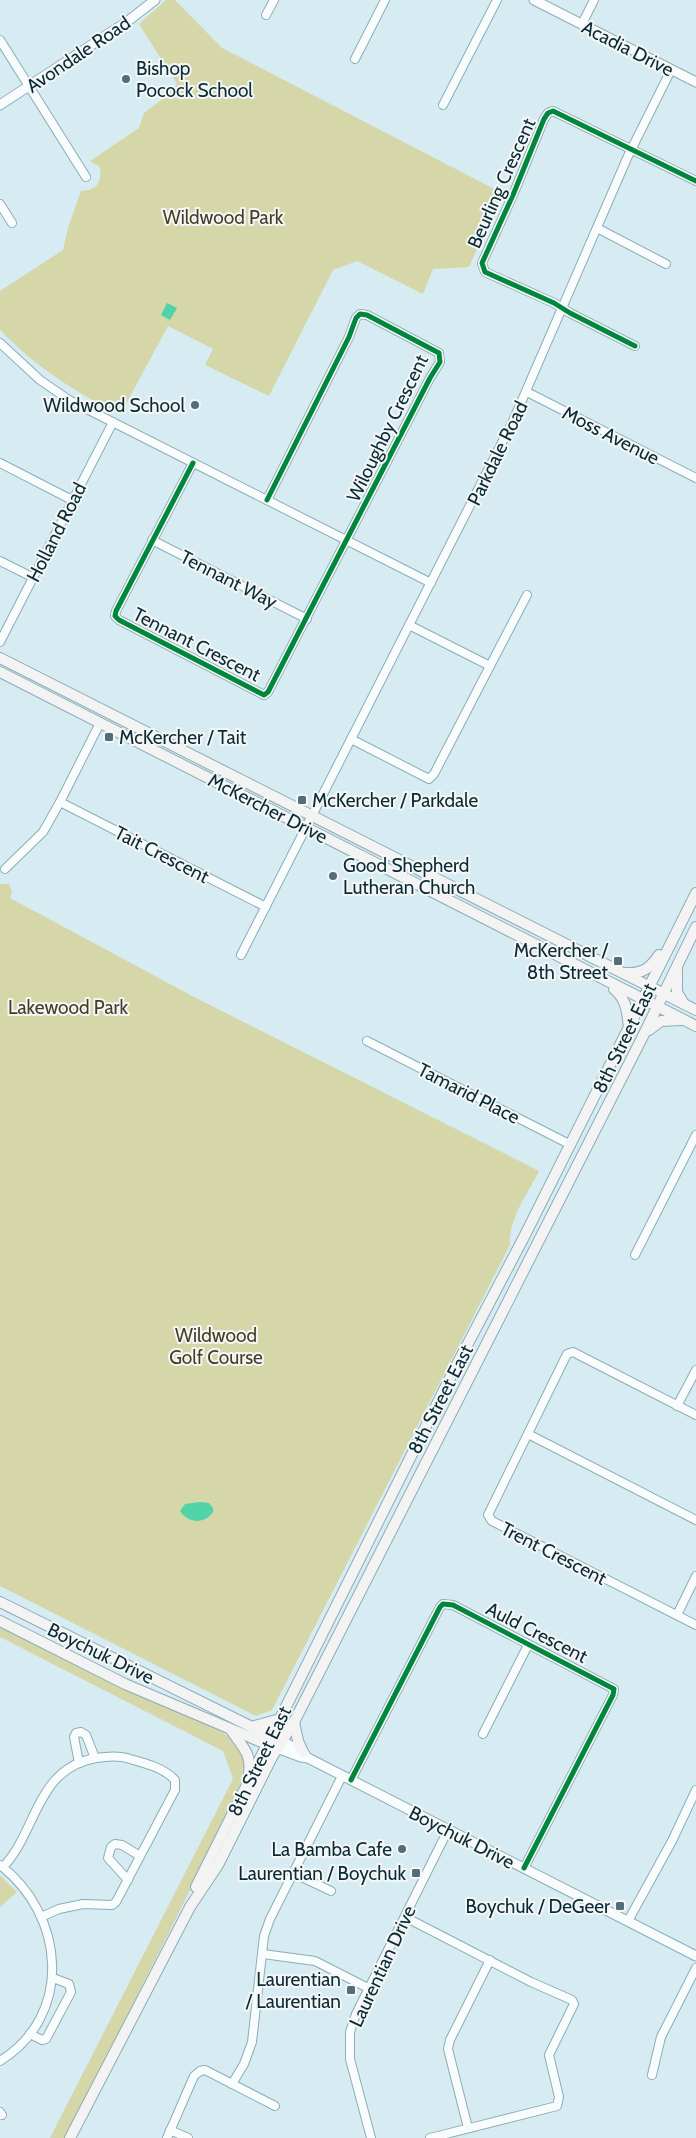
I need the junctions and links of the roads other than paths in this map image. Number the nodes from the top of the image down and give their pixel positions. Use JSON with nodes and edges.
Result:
{"nodes":[{"id":1,"x":154,"y":0,"type":"edge"},
{"id":2,"x":274,"y":0,"type":"edge"},
{"id":3,"x":385,"y":0,"type":"edge"},
{"id":4,"x":497,"y":0,"type":"edge"},
{"id":5,"x":534,"y":0,"type":"edge"},
{"id":6,"x":594,"y":0,"type":"edge"},
{"id":7,"x":266,"y":15,"type":"dead end"},
{"id":8,"x":582,"y":24,"type":"junction"},
{"id":9,"x":0,"y":40,"type":"edge"},
{"id":10,"x":354,"y":59,"type":"dead end"},
{"id":11,"x":671,"y":70,"type":"junction"},
{"id":12,"x":696,"y":82,"type":"edge"},
{"id":13,"x":29,"y":87,"type":"junction"},
{"id":14,"x":0,"y":105,"type":"edge"},
{"id":15,"x":443,"y":105,"type":"dead end"},
{"id":16,"x":631,"y":149,"type":"junction"},
{"id":17,"x":86,"y":177,"type":"dead end"},
{"id":18,"x":696,"y":181,"type":"edge"},
{"id":19,"x":0,"y":204,"type":"edge"},
{"id":20,"x":12,"y":223,"type":"dead end"},
{"id":21,"x":596,"y":228,"type":"junction"},
{"id":22,"x":666,"y":264,"type":"dead end"},
{"id":23,"x":562,"y":308,"type":"junction"},
{"id":24,"x":0,"y":344,"type":"edge"},
{"id":25,"x":635,"y":346,"type":"dead end"},
{"id":26,"x":527,"y":392,"type":"junction"},
{"id":27,"x":112,"y":422,"type":"junction"},
{"id":28,"x":0,"y":462,"type":"edge"},
{"id":29,"x":193,"y":463,"type":"junction"},
{"id":30,"x":696,"y":478,"type":"edge"},
{"id":31,"x":72,"y":500,"type":"junction"},
{"id":32,"x":267,"y":500,"type":"junction"},
{"id":33,"x":152,"y":540,"type":"junction"},
{"id":34,"x":348,"y":540,"type":"junction"},
{"id":35,"x":0,"y":561,"type":"edge"},
{"id":36,"x":32,"y":577,"type":"junction"},
{"id":37,"x":431,"y":583,"type":"junction"},
{"id":38,"x":527,"y":595,"type":"dead end"},
{"id":39,"x":307,"y":619,"type":"junction"},
{"id":40,"x":410,"y":625,"type":"junction"},
{"id":41,"x":0,"y":642,"type":"edge"},
{"id":42,"x":0,"y":658,"type":"edge"},
{"id":43,"x":490,"y":666,"type":"junction"},
{"id":44,"x":0,"y":672,"type":"edge"},
{"id":45,"x":100,"y":723,"type":"junction"},
{"id":46,"x":351,"y":739,"type":"junction"},
{"id":47,"x":60,"y":802,"type":"junction"},
{"id":48,"x":311,"y":816,"type":"junction"},
{"id":49,"x":305,"y":828,"type":"junction"},
{"id":50,"x":5,"y":870,"type":"dead end"},
{"id":51,"x":696,"y":893,"type":"edge"},
{"id":52,"x":266,"y":906,"type":"junction"},
{"id":53,"x":696,"y":927,"type":"edge"},
{"id":54,"x":676,"y":932,"type":"junction"},
{"id":55,"x":241,"y":955,"type":"dead end"},
{"id":56,"x":677,"y":965,"type":"junction"},
{"id":57,"x":620,"y":972,"type":"junction"},
{"id":58,"x":604,"y":980,"type":"junction"},
{"id":59,"x":649,"y":986,"type":"junction"},
{"id":60,"x":664,"y":994,"type":"junction"},
{"id":61,"x":642,"y":1000,"type":"junction"},
{"id":62,"x":685,"y":1004,"type":"junction"},
{"id":63,"x":658,"y":1008,"type":"junction"},
{"id":64,"x":696,"y":1010,"type":"edge"},
{"id":65,"x":682,"y":1020,"type":"junction"},
{"id":66,"x":696,"y":1026,"type":"edge"},
{"id":67,"x":629,"y":1030,"type":"junction"},
{"id":68,"x":643,"y":1036,"type":"junction"},
{"id":69,"x":367,"y":1041,"type":"dead end"},
{"id":70,"x":696,"y":1135,"type":"edge"},
{"id":71,"x":571,"y":1145,"type":"junction"},
{"id":72,"x":635,"y":1255,"type":"dead end"},
{"id":73,"x":696,"y":1370,"type":"edge"},
{"id":74,"x":677,"y":1406,"type":"junction"},
{"id":75,"x":696,"y":1415,"type":"edge"},
{"id":76,"x":528,"y":1434,"type":"junction"},
{"id":77,"x":696,"y":1520,"type":"edge"},
{"id":78,"x":696,"y":1576,"type":"edge"},
{"id":79,"x":0,"y":1602,"type":"edge"},
{"id":80,"x":677,"y":1615,"type":"junction"},
{"id":81,"x":0,"y":1621,"type":"edge"},
{"id":82,"x":696,"y":1625,"type":"edge"},
{"id":83,"x":528,"y":1645,"type":"junction"},
{"id":84,"x":280,"y":1719,"type":"junction"},
{"id":85,"x":294,"y":1722,"type":"junction"},
{"id":86,"x":251,"y":1727,"type":"junction"},
{"id":87,"x":231,"y":1730,"type":"junction"},
{"id":88,"x":483,"y":1734,"type":"dead end"},
{"id":89,"x":269,"y":1740,"type":"junction"},
{"id":90,"x":280,"y":1745,"type":"junction"},
{"id":91,"x":306,"y":1755,"type":"junction"},
{"id":92,"x":95,"y":1758,"type":"junction"},
{"id":93,"x":79,"y":1763,"type":"junction"},
{"id":94,"x":342,"y":1776,"type":"junction"},
{"id":95,"x":248,"y":1780,"type":"junction"},
{"id":96,"x":352,"y":1780,"type":"junction"},
{"id":97,"x":696,"y":1790,"type":"edge"},
{"id":98,"x":448,"y":1830,"type":"junction"},
{"id":99,"x":140,"y":1856,"type":"junction"},
{"id":100,"x":1,"y":1866,"type":"edge"},
{"id":101,"x":524,"y":1868,"type":"junction"},
{"id":102,"x":293,"y":1872,"type":"junction"},
{"id":103,"x":128,"y":1880,"type":"junction"},
{"id":104,"x":331,"y":1891,"type":"dead end"},
{"id":105,"x":190,"y":1907,"type":"junction"},
{"id":106,"x":405,"y":1916,"type":"junction"},
{"id":107,"x":41,"y":1917,"type":"junction"},
{"id":108,"x":628,"y":1921,"type":"junction"},
{"id":109,"x":263,"y":1954,"type":"junction"},
{"id":110,"x":696,"y":1956,"type":"edge"},
{"id":111,"x":490,"y":1960,"type":"junction"},
{"id":112,"x":696,"y":1968,"type":"edge"},
{"id":113,"x":53,"y":1978,"type":"junction"},
{"id":114,"x":368,"y":1988,"type":"junction"},
{"id":115,"x":30,"y":2034,"type":"junction"},
{"id":116,"x":0,"y":2061,"type":"edge"},
{"id":117,"x":652,"y":2075,"type":"dead end"},
{"id":118,"x":232,"y":2084,"type":"junction"},
{"id":119,"x":274,"y":2106,"type":"dead end"},
{"id":120,"x":468,"y":2128,"type":"junction"},
{"id":121,"x":170,"y":2130,"type":"junction"},
{"id":122,"x":70,"y":2138,"type":"edge"},
{"id":123,"x":166,"y":2138,"type":"edge"},
{"id":124,"x":188,"y":2138,"type":"edge"},
{"id":125,"x":371,"y":2138,"type":"edge"},
{"id":126,"x":430,"y":2138,"type":"edge"}],
"edges":[{"from":1,"to":13,"type":"street","name":"Avondale Road"},
{"from":2,"to":7,"type":"street"},
{"from":3,"to":10,"type":"street"},
{"from":4,"to":15,"type":"street"},
{"from":5,"to":8,"type":"street","name":"Acadia Drive"},
{"from":6,"to":8,"type":"street"},
{"from":8,"to":11,"type":"street","name":"Acadia Drive"},
{"from":9,"to":13,"type":"street"},
{"from":11,"to":12,"type":"street","name":"Acadia Drive"},
{"from":11,"to":16,"type":"street","name":"Parkdale Road"},
{"from":13,"to":14,"type":"street","name":"Avondale Road"},
{"from":13,"to":17,"type":"street"},
{"from":16,"to":18,"type":"street"},
{"from":16,"to":21,"type":"street","name":"Parkdale Road"},
{"from":16,"to":23,"type":"street","name":"Beurling Crescent"},
{"from":19,"to":20,"type":"street"},
{"from":21,"to":22,"type":"street"},
{"from":21,"to":23,"type":"street","name":"Parkdale Road"},
{"from":23,"to":25,"type":"street"},
{"from":23,"to":26,"type":"street","name":"Parkdale Road"},
{"from":24,"to":27,"type":"street"},
{"from":26,"to":30,"type":"street","name":"Moss Avenue"},
{"from":26,"to":37,"type":"street","name":"Parkdale Road"},
{"from":27,"to":29,"type":"street"},
{"from":27,"to":31,"type":"street","name":"Holland Road"},
{"from":28,"to":31,"type":"street"},
{"from":29,"to":32,"type":"street"},
{"from":29,"to":33,"type":"street","name":"Tennant Crescent"},
{"from":31,"to":36,"type":"street","name":"Holland Road"},
{"from":32,"to":34,"type":"street"},
{"from":32,"to":34,"type":"street","name":"Wiloughby Crescent"},
{"from":33,"to":39,"type":"street","name":"Tennant Way"},
{"from":33,"to":39,"type":"street","name":"Tennant Crescent"},
{"from":34,"to":37,"type":"street"},
{"from":34,"to":39,"type":"street","name":"Tennant Crescent"},
{"from":35,"to":36,"type":"street"},
{"from":36,"to":41,"type":"street","name":"Holland Road"},
{"from":37,"to":40,"type":"street","name":"Parkdale Road"},
{"from":38,"to":43,"type":"street"},
{"from":40,"to":43,"type":"street"},
{"from":40,"to":46,"type":"street","name":"Parkdale Road"},
{"from":42,"to":48,"type":"main road","name":"McKercher Drive"},
{"from":43,"to":46,"type":"street"},
{"from":44,"to":45,"type":"main road","name":"McKercher Drive"},
{"from":45,"to":47,"type":"street"},
{"from":45,"to":49,"type":"main road","name":"McKercher Drive"},
{"from":46,"to":48,"type":"street","name":"Parkdale Road"},
{"from":47,"to":50,"type":"street"},
{"from":47,"to":52,"type":"street","name":"Tait Crescent"},
{"from":48,"to":49,"type":"street","name":"Parkdale Road"},
{"from":48,"to":57,"type":"main road","name":"McKercher Drive"},
{"from":49,"to":52,"type":"street"},
{"from":49,"to":58,"type":"main road","name":"McKercher Drive"},
{"from":51,"to":54,"type":"main road","name":"8th Street East"},
{"from":52,"to":55,"type":"street"},
{"from":53,"to":56,"type":"main road","name":"8th Street East"},
{"from":54,"to":57,"type":"main road"},
{"from":54,"to":59,"type":"main road","name":"8th Street East"},
{"from":56,"to":60,"type":"main road","name":"8th Street East"},
{"from":56,"to":62,"type":"main road"},
{"from":57,"to":59,"type":"main road","name":"McKercher Drive"},
{"from":58,"to":61,"type":"main road","name":"McKercher Drive"},
{"from":58,"to":67,"type":"main road"},
{"from":59,"to":60,"type":"main road","name":"McKercher Drive"},
{"from":59,"to":61,"type":"main road","name":"8th Street East"},
{"from":60,"to":62,"type":"main road","name":"McKercher Drive"},
{"from":60,"to":63,"type":"main road","name":"8th Street East"},
{"from":61,"to":63,"type":"main road","name":"McKercher Drive"},
{"from":61,"to":67,"type":"main road","name":"8th Street East"},
{"from":62,"to":64,"type":"main road","name":"McKercher Drive"},
{"from":63,"to":65,"type":"main road","name":"McKercher Drive"},
{"from":63,"to":68,"type":"main road","name":"8th Street East"},
{"from":65,"to":66,"type":"main road","name":"McKercher Drive"},
{"from":65,"to":68,"type":"main road"},
{"from":67,"to":71,"type":"main road","name":"8th Street East"},
{"from":68,"to":85,"type":"main road","name":"8th Street East"},
{"from":69,"to":71,"type":"street","name":"Tamarid Place"},
{"from":70,"to":72,"type":"street"},
{"from":71,"to":84,"type":"main road","name":"8th Street East"},
{"from":73,"to":74,"type":"street"},
{"from":74,"to":75,"type":"street","name":"Trent Crescent"},
{"from":74,"to":76,"type":"street","name":"Trent Crescent"},
{"from":76,"to":77,"type":"street"},
{"from":76,"to":80,"type":"street","name":"Trent Crescent"},
{"from":78,"to":80,"type":"street"},
{"from":79,"to":86,"type":"main road","name":"Boychuk Drive"},
{"from":80,"to":82,"type":"street","name":"Trent Crescent"},
{"from":81,"to":87,"type":"main road","name":"Boychuk Drive"},
{"from":83,"to":88,"type":"street"},
{"from":83,"to":96,"type":"street","name":"Auld Crescent"},
{"from":83,"to":101,"type":"street","name":"Auld Crescent"},
{"from":84,"to":86,"type":"main road"},
{"from":84,"to":89,"type":"main road","name":"8th Street East"},
{"from":85,"to":90,"type":"main road","name":"8th Street East"},
{"from":85,"to":91,"type":"main road"},
{"from":86,"to":89,"type":"main road","name":"Boychuk Drive"},
{"from":87,"to":89,"type":"main road","name":"Boychuk Drive"},
{"from":87,"to":95,"type":"main road"},
{"from":89,"to":90,"type":"main road","name":"Boychuk Drive"},
{"from":89,"to":95,"type":"main road","name":"8th Street East"},
{"from":90,"to":91,"type":"street","name":"Boychuk Drive"},
{"from":90,"to":105,"type":"main road","name":"8th Street East"},
{"from":91,"to":94,"type":"street","name":"Boychuk Drive"},
{"from":92,"to":93,"type":"street"},
{"from":92,"to":93,"type":"street"},
{"from":92,"to":99,"type":"street"},
{"from":93,"to":100,"type":"street"},
{"from":94,"to":96,"type":"street","name":"Boychuk Drive"},
{"from":94,"to":102,"type":"street"},
{"from":95,"to":105,"type":"main road","name":"8th Street East"},
{"from":96,"to":98,"type":"street","name":"Boychuk Drive"},
{"from":97,"to":108,"type":"street"},
{"from":98,"to":101,"type":"street","name":"Boychuk Drive"},
{"from":98,"to":106,"type":"street","name":"Laurentian Drive"},
{"from":99,"to":103,"type":"street"},
{"from":99,"to":103,"type":"street"},
{"from":100,"to":107,"type":"street"},
{"from":101,"to":108,"type":"street","name":"Boychuk Drive"},
{"from":102,"to":104,"type":"street"},
{"from":102,"to":109,"type":"street"},
{"from":103,"to":107,"type":"street"},
{"from":105,"to":122,"type":"main road","name":"8th Street East"},
{"from":106,"to":111,"type":"street"},
{"from":106,"to":114,"type":"street","name":"Laurentian Drive"},
{"from":107,"to":113,"type":"street"},
{"from":108,"to":110,"type":"street","name":"Boychuk Drive"},
{"from":109,"to":114,"type":"street"},
{"from":109,"to":118,"type":"street"},
{"from":111,"to":120,"type":"street"},
{"from":111,"to":120,"type":"street"},
{"from":112,"to":117,"type":"street"},
{"from":113,"to":115,"type":"street"},
{"from":113,"to":115,"type":"street"},
{"from":114,"to":125,"type":"street","name":"Laurentian Drive"},
{"from":115,"to":116,"type":"street"},
{"from":118,"to":119,"type":"street"},
{"from":118,"to":121,"type":"street"},
{"from":120,"to":126,"type":"street"},
{"from":121,"to":123,"type":"street"},
{"from":121,"to":124,"type":"street"}]}
